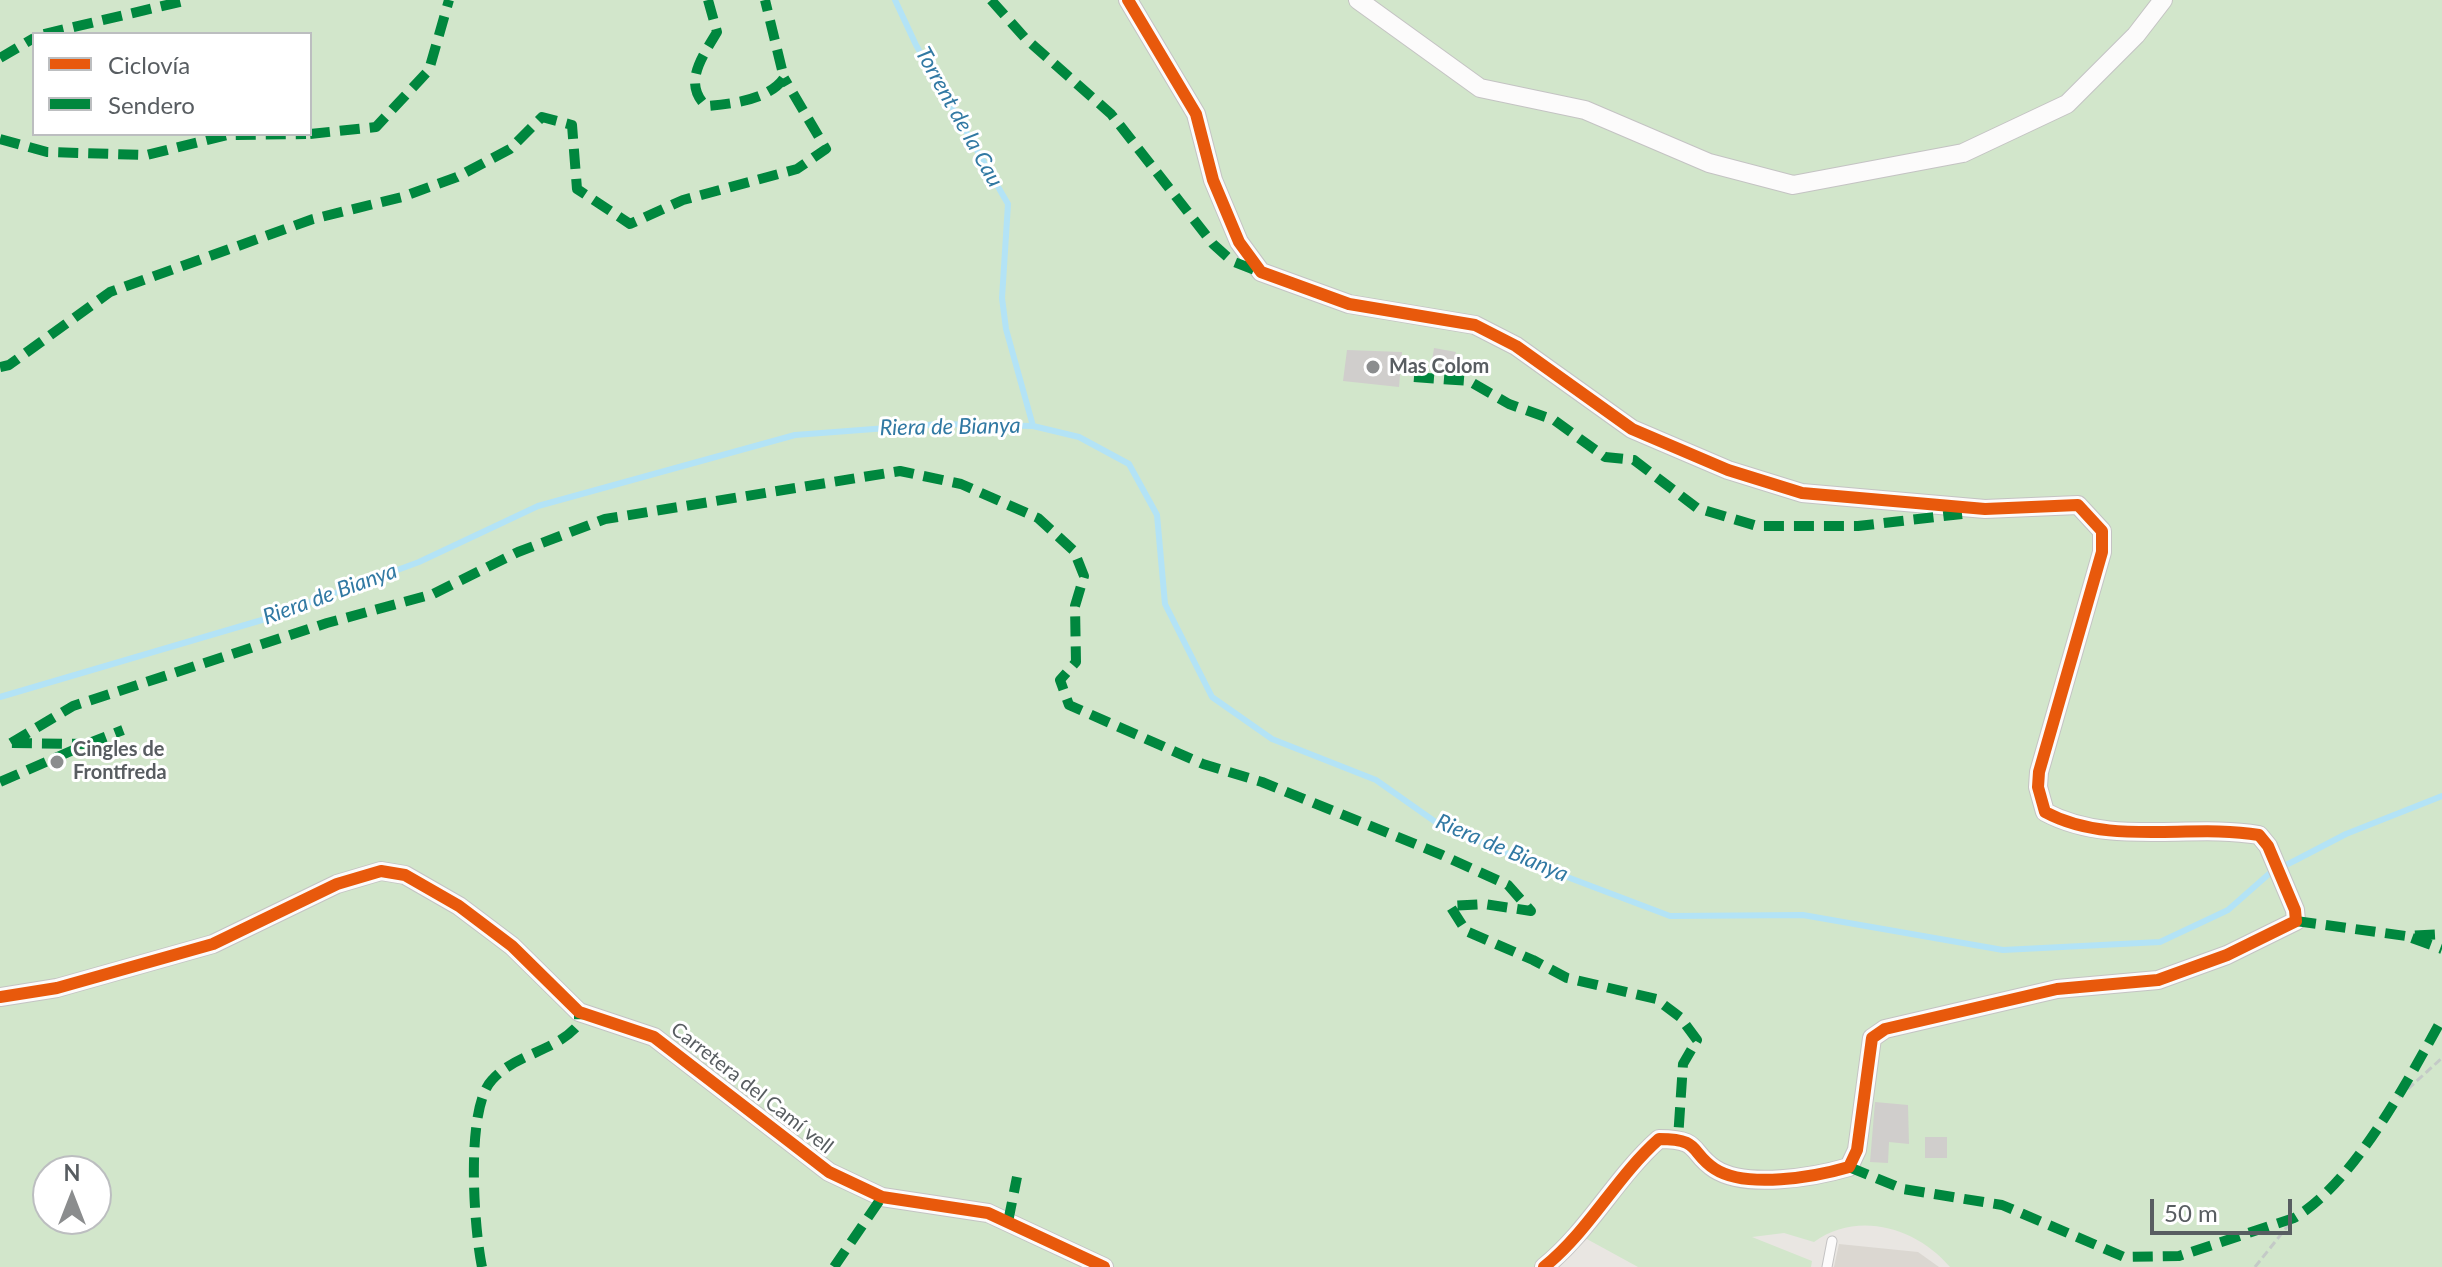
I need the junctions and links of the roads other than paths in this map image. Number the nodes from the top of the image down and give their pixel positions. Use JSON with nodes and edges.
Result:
{"nodes":[{"id":1,"x":1128,"y":0,"type":"edge"},
{"id":2,"x":1358,"y":0,"type":"edge"},
{"id":3,"x":2163,"y":0,"type":"edge"},
{"id":4,"x":0,"y":997,"type":"edge"},
{"id":5,"x":1832,"y":1241,"type":"dead end"},
{"id":6,"x":1104,"y":1267,"type":"edge"},
{"id":7,"x":1544,"y":1267,"type":"edge"},
{"id":8,"x":1827,"y":1267,"type":"edge"}],
"edges":[{"from":1,"to":7,"type":"street"},
{"from":2,"to":3,"type":"street"},
{"from":4,"to":6,"type":"street","name":"Carretera del Camí vell"},
{"from":5,"to":8,"type":"lane"}]}
